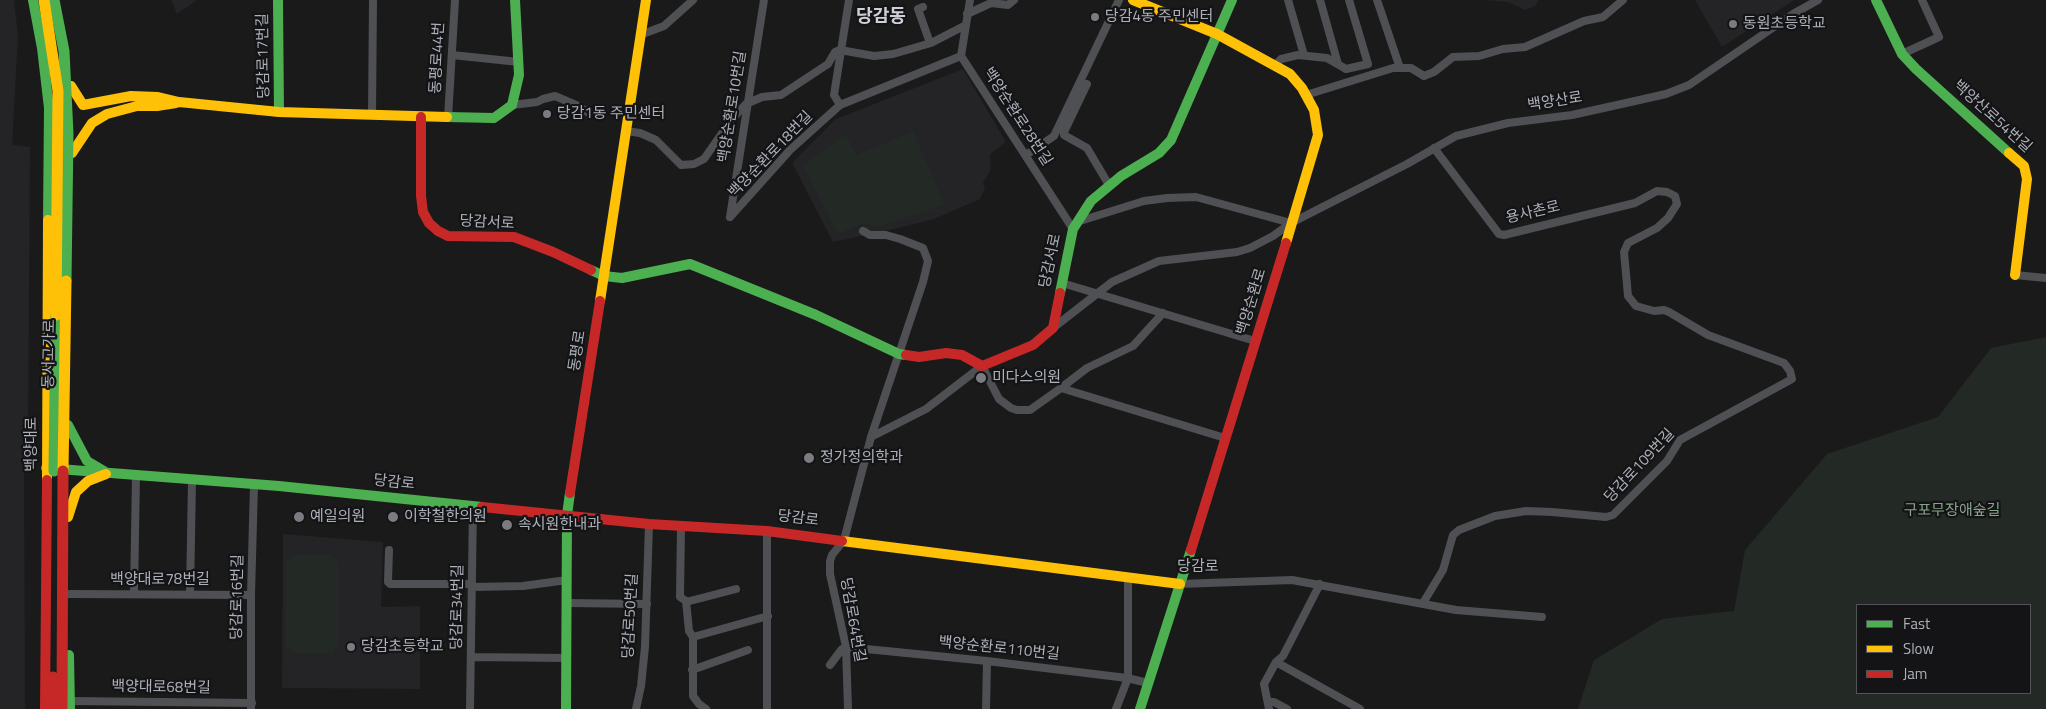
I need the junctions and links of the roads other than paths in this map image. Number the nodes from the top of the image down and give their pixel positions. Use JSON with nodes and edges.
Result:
{"nodes":[{"id":1,"x":33,"y":0,"type":"edge"},
{"id":2,"x":44,"y":0,"type":"edge"},
{"id":3,"x":54,"y":0,"type":"edge"},
{"id":4,"x":58,"y":0,"type":"edge"},
{"id":5,"x":278,"y":0,"type":"edge"},
{"id":6,"x":373,"y":0,"type":"edge"},
{"id":7,"x":455,"y":0,"type":"edge"},
{"id":8,"x":515,"y":0,"type":"edge"},
{"id":9,"x":646,"y":0,"type":"edge"},
{"id":10,"x":693,"y":0,"type":"edge"},
{"id":11,"x":764,"y":0,"type":"edge"},
{"id":12,"x":848,"y":0,"type":"edge"},
{"id":13,"x":970,"y":0,"type":"edge"},
{"id":14,"x":1014,"y":0,"type":"edge"},
{"id":15,"x":1119,"y":0,"type":"edge"},
{"id":16,"x":1133,"y":0,"type":"edge"},
{"id":17,"x":1232,"y":0,"type":"edge"},
{"id":18,"x":1288,"y":0,"type":"edge"},
{"id":19,"x":1320,"y":0,"type":"edge"},
{"id":20,"x":1349,"y":0,"type":"edge"},
{"id":21,"x":1377,"y":0,"type":"edge"},
{"id":22,"x":1623,"y":0,"type":"edge"},
{"id":23,"x":1818,"y":0,"type":"edge"},
{"id":24,"x":1876,"y":0,"type":"edge"},
{"id":25,"x":1922,"y":0,"type":"edge"},
{"id":26,"x":923,"y":7,"type":"dead end"},
{"id":27,"x":967,"y":14,"type":"junction"},
{"id":28,"x":966,"y":25,"type":"junction"},
{"id":29,"x":1217,"y":34,"type":"junction"},
{"id":30,"x":640,"y":35,"type":"junction"},
{"id":31,"x":930,"y":43,"type":"junction"},
{"id":32,"x":840,"y":50,"type":"junction"},
{"id":33,"x":1902,"y":54,"type":"junction"},
{"id":34,"x":452,"y":55,"type":"junction"},
{"id":35,"x":1304,"y":55,"type":"junction"},
{"id":36,"x":961,"y":56,"type":"junction"},
{"id":37,"x":519,"y":62,"type":"junction"},
{"id":38,"x":1338,"y":64,"type":"junction"},
{"id":39,"x":1275,"y":65,"type":"junction"},
{"id":40,"x":1400,"y":68,"type":"junction"},
{"id":41,"x":1087,"y":84,"type":"dead end"},
{"id":42,"x":70,"y":86,"type":"junction"},
{"id":43,"x":1306,"y":95,"type":"junction"},
{"id":44,"x":179,"y":102,"type":"junction"},
{"id":45,"x":748,"y":103,"type":"junction"},
{"id":46,"x":512,"y":105,"type":"junction"},
{"id":47,"x":840,"y":106,"type":"junction"},
{"id":48,"x":279,"y":112,"type":"junction"},
{"id":49,"x":589,"y":113,"type":"dead end"},
{"id":50,"x":372,"y":115,"type":"junction"},
{"id":51,"x":421,"y":118,"type":"junction"},
{"id":52,"x":448,"y":118,"type":"junction"},
{"id":53,"x":626,"y":131,"type":"junction"},
{"id":54,"x":1434,"y":148,"type":"junction"},
{"id":55,"x":72,"y":153,"type":"junction"},
{"id":56,"x":1026,"y":155,"type":"junction"},
{"id":57,"x":1109,"y":185,"type":"junction"},
{"id":58,"x":730,"y":218,"type":"joint"},
{"id":59,"x":1291,"y":223,"type":"junction"},
{"id":60,"x":1077,"y":225,"type":"junction"},
{"id":61,"x":863,"y":232,"type":"dead end"},
{"id":62,"x":2015,"y":275,"type":"joint"},
{"id":63,"x":604,"y":276,"type":"junction"},
{"id":64,"x":2046,"y":278,"type":"edge"},
{"id":65,"x":1062,"y":283,"type":"junction"},
{"id":66,"x":1097,"y":294,"type":"junction"},
{"id":67,"x":1163,"y":313,"type":"junction"},
{"id":68,"x":1053,"y":328,"type":"junction"},
{"id":69,"x":1255,"y":342,"type":"junction"},
{"id":70,"x":899,"y":354,"type":"junction"},
{"id":71,"x":982,"y":366,"type":"junction"},
{"id":72,"x":1792,"y":379,"type":"joint"},
{"id":73,"x":1060,"y":388,"type":"junction"},
{"id":74,"x":68,"y":425,"type":"junction"},
{"id":75,"x":872,"y":437,"type":"junction"},
{"id":76,"x":1225,"y":438,"type":"junction"},
{"id":77,"x":46,"y":468,"type":"junction"},
{"id":78,"x":68,"y":470,"type":"junction"},
{"id":79,"x":107,"y":473,"type":"junction"},
{"id":80,"x":136,"y":475,"type":"junction"},
{"id":81,"x":192,"y":480,"type":"junction"},
{"id":82,"x":254,"y":484,"type":"junction"},
{"id":83,"x":473,"y":506,"type":"junction"},
{"id":84,"x":567,"y":515,"type":"junction"},
{"id":85,"x":68,"y":517,"type":"junction"},
{"id":86,"x":649,"y":524,"type":"junction"},
{"id":87,"x":681,"y":526,"type":"junction"},
{"id":88,"x":767,"y":531,"type":"junction"},
{"id":89,"x":844,"y":540,"type":"junction"},
{"id":90,"x":389,"y":550,"type":"dead end"},
{"id":91,"x":1128,"y":577,"type":"junction"},
{"id":92,"x":567,"y":580,"type":"junction"},
{"id":93,"x":1180,"y":584,"type":"junction"},
{"id":94,"x":1320,"y":584,"type":"junction"},
{"id":95,"x":472,"y":585,"type":"junction"},
{"id":96,"x":736,"y":589,"type":"dead end"},
{"id":97,"x":68,"y":594,"type":"junction"},
{"id":98,"x":134,"y":594,"type":"junction"},
{"id":99,"x":190,"y":594,"type":"junction"},
{"id":100,"x":251,"y":595,"type":"junction"},
{"id":101,"x":686,"y":602,"type":"junction"},
{"id":102,"x":567,"y":603,"type":"junction"},
{"id":103,"x":1423,"y":603,"type":"junction"},
{"id":104,"x":647,"y":604,"type":"junction"},
{"id":105,"x":768,"y":616,"type":"junction"},
{"id":106,"x":1542,"y":617,"type":"dead end"},
{"id":107,"x":693,"y":637,"type":"junction"},
{"id":108,"x":846,"y":647,"type":"junction"},
{"id":109,"x":748,"y":650,"type":"dead end"},
{"id":110,"x":471,"y":657,"type":"junction"},
{"id":111,"x":566,"y":658,"type":"junction"},
{"id":112,"x":987,"y":661,"type":"junction"},
{"id":113,"x":1276,"y":662,"type":"junction"},
{"id":114,"x":830,"y":665,"type":"dead end"},
{"id":115,"x":692,"y":670,"type":"junction"},
{"id":116,"x":1128,"y":678,"type":"junction"},
{"id":117,"x":1148,"y":684,"type":"junction"},
{"id":118,"x":1268,"y":705,"type":"edge"},
{"id":119,"x":67,"y":706,"type":"edge"},
{"id":120,"x":251,"y":706,"type":"edge"},
{"id":121,"x":45,"y":709,"type":"edge"},
{"id":122,"x":52,"y":709,"type":"edge"},
{"id":123,"x":470,"y":709,"type":"edge"},
{"id":124,"x":566,"y":709,"type":"edge"},
{"id":125,"x":636,"y":709,"type":"edge"},
{"id":126,"x":706,"y":709,"type":"edge"},
{"id":127,"x":767,"y":709,"type":"edge"},
{"id":128,"x":848,"y":709,"type":"edge"},
{"id":129,"x":986,"y":709,"type":"edge"},
{"id":130,"x":1116,"y":709,"type":"edge"},
{"id":131,"x":1140,"y":709,"type":"edge"},
{"id":132,"x":1287,"y":709,"type":"edge"},
{"id":133,"x":1360,"y":709,"type":"edge"}],
"edges":[{"from":1,"to":77,"type":"main road","name":"백양대로"},
{"from":2,"to":122,"type":"main road","name":"동서고가로","bridge":true},
{"from":3,"to":119,"type":"main road","name":"동서고가로","bridge":true},
{"from":4,"to":42,"type":"main road"},
{"from":5,"to":48,"type":"main road","name":"당감로17번길"},
{"from":6,"to":50,"type":"street"},
{"from":7,"to":34,"type":"street","name":"동평로44번"},
{"from":8,"to":37,"type":"main road"},
{"from":9,"to":30,"type":"main road","name":"동평로"},
{"from":10,"to":30,"type":"street"},
{"from":11,"to":45,"type":"street","name":"백양순환로10번길"},
{"from":12,"to":32,"type":"street"},
{"from":13,"to":27,"type":"street"},
{"from":14,"to":27,"type":"street"},
{"from":15,"to":56,"type":"street"},
{"from":16,"to":29,"type":"main road","name":"백양순환로"},
{"from":17,"to":29,"type":"main road","name":"당감서로"},
{"from":18,"to":35,"type":"street"},
{"from":19,"to":38,"type":"street"},
{"from":20,"to":38,"type":"street"},
{"from":21,"to":40,"type":"street"},
{"from":22,"to":40,"type":"street"},
{"from":23,"to":54,"type":"street","name":"백양산로"},
{"from":24,"to":33,"type":"main road","name":"백양산로54번길"},
{"from":25,"to":33,"type":"street"},
{"from":26,"to":31,"type":"street"},
{"from":27,"to":28,"type":"street"},
{"from":28,"to":31,"type":"street"},
{"from":28,"to":36,"type":"street"},
{"from":29,"to":39,"type":"main road","name":"백양순환로"},
{"from":29,"to":57,"type":"main road","name":"당감서로"},
{"from":30,"to":53,"type":"main road","name":"동평로"},
{"from":31,"to":32,"type":"street"},
{"from":32,"to":45,"type":"street"},
{"from":32,"to":47,"type":"street"},
{"from":33,"to":62,"type":"main road","name":"백양산로54번길"},
{"from":34,"to":37,"type":"street"},
{"from":34,"to":52,"type":"street","name":"동평로44번"},
{"from":35,"to":38,"type":"street"},
{"from":35,"to":39,"type":"street"},
{"from":36,"to":47,"type":"street","name":"백양순환로18번길"},
{"from":36,"to":56,"type":"street","name":"백양순환로28번길"},
{"from":37,"to":46,"type":"main road"},
{"from":39,"to":43,"type":"main road","name":"백양순환로"},
{"from":40,"to":43,"type":"street"},
{"from":41,"to":57,"type":"street"},
{"from":42,"to":44,"type":"main road"},
{"from":42,"to":55,"type":"main road"},
{"from":43,"to":59,"type":"main road","name":"백양순환로"},
{"from":44,"to":48,"type":"main road"},
{"from":44,"to":55,"type":"main road"},
{"from":45,"to":53,"type":"street"},
{"from":45,"to":58,"type":"street","name":"백양순환로10번길"},
{"from":46,"to":49,"type":"street"},
{"from":46,"to":52,"type":"main road"},
{"from":47,"to":58,"type":"street","name":"백양순환로18번길"},
{"from":48,"to":50,"type":"main road"},
{"from":50,"to":51,"type":"main road"},
{"from":51,"to":52,"type":"main road"},
{"from":51,"to":63,"type":"main road","name":"당감서로"},
{"from":53,"to":63,"type":"main road","name":"동평로"},
{"from":54,"to":59,"type":"street","name":"백양산로"},
{"from":54,"to":72,"type":"street","name":"용사촌로"},
{"from":55,"to":74,"type":"main road"},
{"from":56,"to":60,"type":"street","name":"백양순환로28번길"},
{"from":57,"to":60,"type":"main road","name":"당감서로"},
{"from":59,"to":60,"type":"street"},
{"from":59,"to":66,"type":"street","name":"백양산로"},
{"from":59,"to":69,"type":"main road","name":"백양순환로"},
{"from":60,"to":65,"type":"main road","name":"당감서로"},
{"from":61,"to":70,"type":"street"},
{"from":62,"to":64,"type":"street","name":"백양산로54번길"},
{"from":63,"to":70,"type":"main road","name":"당감서로"},
{"from":63,"to":84,"type":"main road","name":"동평로"},
{"from":65,"to":66,"type":"street"},
{"from":65,"to":68,"type":"main road","name":"당감서로"},
{"from":66,"to":67,"type":"street"},
{"from":66,"to":68,"type":"street","name":"백양산로"},
{"from":67,"to":69,"type":"street"},
{"from":67,"to":73,"type":"street"},
{"from":68,"to":71,"type":"main road"},
{"from":69,"to":76,"type":"main road","name":"백양순환로"},
{"from":70,"to":71,"type":"main road","name":"당감서로"},
{"from":70,"to":75,"type":"street","name":"당감로64번길"},
{"from":71,"to":73,"type":"street"},
{"from":71,"to":75,"type":"street"},
{"from":72,"to":103,"type":"street","name":"당감로109번길"},
{"from":73,"to":76,"type":"street"},
{"from":74,"to":78,"type":"main road"},
{"from":74,"to":79,"type":"main road"},
{"from":75,"to":89,"type":"street","name":"당감로64번길"},
{"from":76,"to":93,"type":"main road","name":"백양순환로"},
{"from":77,"to":78,"type":"main road","name":"당감로"},
{"from":77,"to":121,"type":"main road","name":"백양대로"},
{"from":78,"to":79,"type":"main road","name":"당감로"},
{"from":78,"to":85,"type":"main road"},
{"from":79,"to":80,"type":"main road","name":"당감로"},
{"from":79,"to":85,"type":"main road"},
{"from":80,"to":81,"type":"main road","name":"당감로"},
{"from":80,"to":98,"type":"street"},
{"from":81,"to":82,"type":"main road","name":"당감로"},
{"from":81,"to":99,"type":"street"},
{"from":82,"to":83,"type":"main road","name":"당감로"},
{"from":82,"to":100,"type":"street","name":"당감로16번길"},
{"from":83,"to":84,"type":"main road","name":"당감로"},
{"from":83,"to":95,"type":"street","name":"당감로34번길"},
{"from":84,"to":86,"type":"main road","name":"당감로"},
{"from":84,"to":92,"type":"main road","name":"동평로"},
{"from":85,"to":97,"type":"main road"},
{"from":86,"to":87,"type":"main road","name":"당감로"},
{"from":86,"to":104,"type":"street","name":"당감로50번길"},
{"from":87,"to":88,"type":"main road","name":"당감로"},
{"from":87,"to":101,"type":"street"},
{"from":88,"to":89,"type":"main road","name":"당감로"},
{"from":88,"to":105,"type":"street"},
{"from":89,"to":91,"type":"main road","name":"당감로"},
{"from":89,"to":108,"type":"street","name":"당감로64번길"},
{"from":90,"to":95,"type":"street"},
{"from":91,"to":93,"type":"main road","name":"당감로"},
{"from":91,"to":116,"type":"street"},
{"from":92,"to":95,"type":"street"},
{"from":92,"to":102,"type":"main road","name":"동평로"},
{"from":93,"to":94,"type":"street","name":"당감로"},
{"from":93,"to":117,"type":"main road","name":"백양순환로"},
{"from":94,"to":103,"type":"street","name":"당감로"},
{"from":94,"to":113,"type":"street"},
{"from":95,"to":110,"type":"street","name":"당감로34번길"},
{"from":96,"to":101,"type":"street"},
{"from":97,"to":98,"type":"street","name":"백양대로78번길"},
{"from":97,"to":119,"type":"main road"},
{"from":98,"to":99,"type":"street","name":"백양대로78번길"},
{"from":99,"to":100,"type":"street","name":"백양대로78번길"},
{"from":100,"to":120,"type":"street","name":"당감로16번길"},
{"from":101,"to":107,"type":"street"},
{"from":102,"to":104,"type":"street"},
{"from":102,"to":111,"type":"main road","name":"동평로"},
{"from":103,"to":106,"type":"street","name":"당감로"},
{"from":104,"to":125,"type":"street","name":"당감로50번길"},
{"from":105,"to":107,"type":"street"},
{"from":105,"to":127,"type":"street"},
{"from":107,"to":115,"type":"street"},
{"from":108,"to":112,"type":"street","name":"백양순환로110번길"},
{"from":108,"to":114,"type":"street"},
{"from":108,"to":128,"type":"street","name":"당감로64번길"},
{"from":109,"to":115,"type":"street"},
{"from":110,"to":111,"type":"street"},
{"from":110,"to":123,"type":"street","name":"당감로34번길"},
{"from":111,"to":124,"type":"main road","name":"동평로"},
{"from":112,"to":116,"type":"street","name":"백양순환로110번길"},
{"from":112,"to":129,"type":"street"},
{"from":113,"to":118,"type":"street"},
{"from":113,"to":133,"type":"street"},
{"from":115,"to":126,"type":"street"},
{"from":116,"to":117,"type":"street","name":"백양순환로110번길"},
{"from":116,"to":130,"type":"street"},
{"from":117,"to":131,"type":"main road","name":"백양순환로"},
{"from":118,"to":132,"type":"street"},
{"from":119,"to":120,"type":"street","name":"백양대로68번길"}]}
